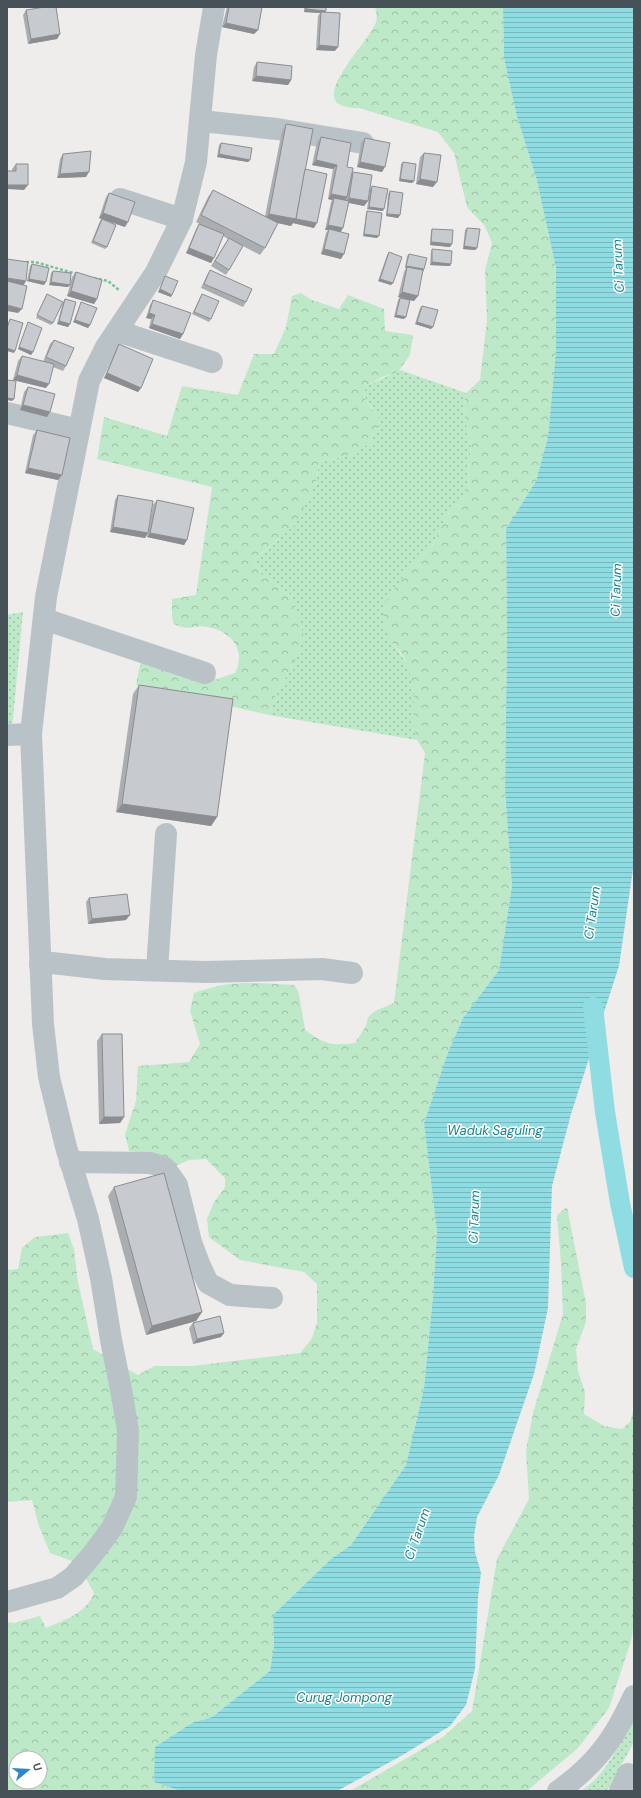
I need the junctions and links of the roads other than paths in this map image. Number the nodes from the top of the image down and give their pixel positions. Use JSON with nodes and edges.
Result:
{"nodes":[{"id":1,"x":214,"y":7,"type":"edge"},
{"id":2,"x":201,"y":120,"type":"junction"},
{"id":3,"x":363,"y":143,"type":"edge"},
{"id":4,"x":120,"y":199,"type":"edge"},
{"id":5,"x":182,"y":219,"type":"junction"},
{"id":6,"x":117,"y":331,"type":"junction"},
{"id":7,"x":212,"y":362,"type":"dead end"},
{"id":8,"x":7,"y":413,"type":"edge"},
{"id":9,"x":79,"y":430,"type":"junction"},
{"id":10,"x":44,"y":619,"type":"junction"},
{"id":11,"x":205,"y":673,"type":"dead end"},
{"id":12,"x":31,"y":734,"type":"junction"},
{"id":13,"x":7,"y":735,"type":"edge"},
{"id":14,"x":166,"y":834,"type":"dead end"},
{"id":15,"x":40,"y":965,"type":"junction"},
{"id":16,"x":157,"y":970,"type":"junction"},
{"id":17,"x":352,"y":973,"type":"dead end"},
{"id":18,"x":70,"y":1162,"type":"junction"},
{"id":19,"x":272,"y":1298,"type":"dead end"},
{"id":20,"x":7,"y":1602,"type":"edge"},
{"id":21,"x":634,"y":1696,"type":"edge"},
{"id":22,"x":558,"y":1791,"type":"edge"}],
"edges":[{"from":1,"to":2,"type":"street"},
{"from":2,"to":3,"type":"street"},
{"from":2,"to":5,"type":"street"},
{"from":4,"to":5,"type":"street"},
{"from":5,"to":6,"type":"street"},
{"from":6,"to":7,"type":"street"},
{"from":6,"to":9,"type":"street"},
{"from":8,"to":9,"type":"street"},
{"from":9,"to":10,"type":"street"},
{"from":10,"to":11,"type":"street"},
{"from":10,"to":12,"type":"street"},
{"from":12,"to":13,"type":"street"},
{"from":12,"to":15,"type":"street"},
{"from":14,"to":16,"type":"street"},
{"from":15,"to":16,"type":"street"},
{"from":15,"to":18,"type":"street"},
{"from":16,"to":17,"type":"street"},
{"from":18,"to":19,"type":"street"},
{"from":18,"to":20,"type":"street"},
{"from":21,"to":22,"type":"street"}]}
